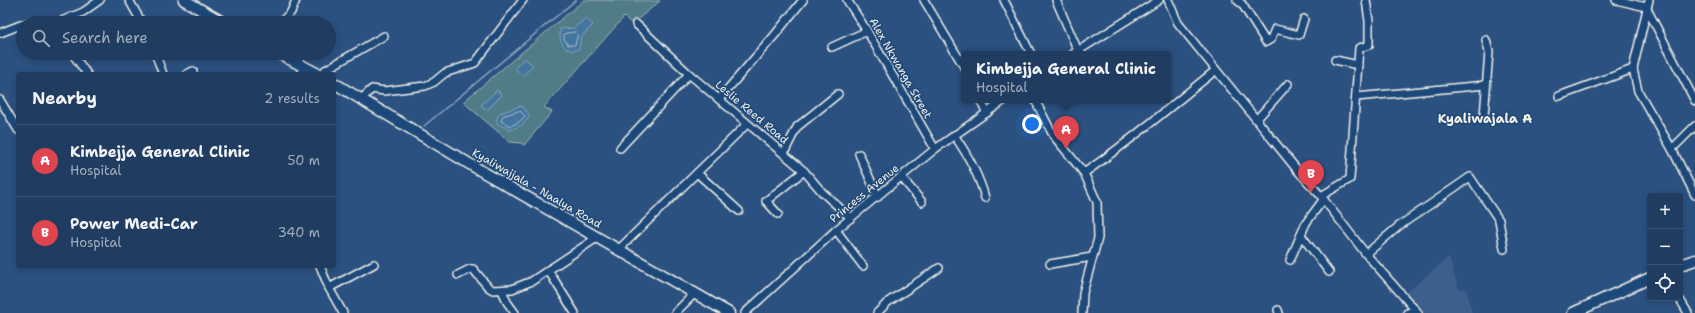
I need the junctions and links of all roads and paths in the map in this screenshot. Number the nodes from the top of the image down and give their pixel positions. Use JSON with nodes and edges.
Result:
{"nodes":[{"id":1,"x":100,"y":0,"type":"edge"},
{"id":2,"x":129,"y":0,"type":"edge"},
{"id":3,"x":185,"y":0,"type":"edge"},
{"id":4,"x":296,"y":0,"type":"edge"},
{"id":5,"x":523,"y":0,"type":"edge"},
{"id":6,"x":803,"y":0,"type":"edge"},
{"id":7,"x":847,"y":0,"type":"edge"},
{"id":8,"x":924,"y":0,"type":"edge"},
{"id":9,"x":1004,"y":0,"type":"edge"},
{"id":10,"x":1056,"y":0,"type":"edge"},
{"id":11,"x":1159,"y":0,"type":"edge"},
{"id":12,"x":1168,"y":0,"type":"edge"},
{"id":13,"x":1237,"y":0,"type":"edge"},
{"id":14,"x":1366,"y":0,"type":"edge"},
{"id":15,"x":1616,"y":0,"type":"edge"},
{"id":16,"x":1647,"y":4,"type":"edge"},
{"id":17,"x":74,"y":16,"type":"edge"},
{"id":18,"x":138,"y":16,"type":"edge"},
{"id":19,"x":212,"y":16,"type":"edge"},
{"id":20,"x":287,"y":16,"type":"edge"},
{"id":21,"x":1304,"y":19,"type":"dead end"},
{"id":22,"x":636,"y":24,"type":"dead end"},
{"id":23,"x":16,"y":26,"type":"edge"},
{"id":24,"x":1,"y":30,"type":"edge"},
{"id":25,"x":867,"y":31,"type":"junction"},
{"id":26,"x":384,"y":36,"type":"dead end"},
{"id":27,"x":1486,"y":40,"type":"dead end"},
{"id":28,"x":832,"y":47,"type":"dead end"},
{"id":29,"x":1030,"y":51,"type":"edge"},
{"id":30,"x":1076,"y":51,"type":"edge"},
{"id":31,"x":1078,"y":51,"type":"edge"},
{"id":32,"x":77,"y":60,"type":"edge"},
{"id":33,"x":158,"y":60,"type":"edge"},
{"id":34,"x":288,"y":60,"type":"edge"},
{"id":35,"x":1335,"y":60,"type":"dead end"},
{"id":36,"x":961,"y":62,"type":"edge"},
{"id":37,"x":1358,"y":65,"type":"junction"},
{"id":38,"x":1633,"y":69,"type":"junction"},
{"id":39,"x":1216,"y":70,"type":"junction"},
{"id":40,"x":303,"y":71,"type":"edge"},
{"id":41,"x":86,"y":72,"type":"edge"},
{"id":42,"x":162,"y":72,"type":"edge"},
{"id":43,"x":324,"y":72,"type":"edge"},
{"id":44,"x":689,"y":74,"type":"junction"},
{"id":45,"x":336,"y":84,"type":"edge"},
{"id":46,"x":1288,"y":84,"type":"dead end"},
{"id":47,"x":1486,"y":85,"type":"junction"},
{"id":48,"x":838,"y":94,"type":"dead end"},
{"id":49,"x":1558,"y":96,"type":"dead end"},
{"id":50,"x":1356,"y":97,"type":"junction"},
{"id":51,"x":360,"y":99,"type":"junction"},
{"id":52,"x":719,"y":99,"type":"junction"},
{"id":53,"x":0,"y":100,"type":"edge"},
{"id":54,"x":1695,"y":101,"type":"edge"},
{"id":55,"x":982,"y":103,"type":"edge"},
{"id":56,"x":1000,"y":103,"type":"edge"},
{"id":57,"x":1037,"y":103,"type":"edge"},
{"id":58,"x":987,"y":112,"type":"junction"},
{"id":59,"x":1484,"y":116,"type":"dead end"},
{"id":60,"x":1257,"y":119,"type":"junction"},
{"id":61,"x":747,"y":124,"type":"junction"},
{"id":62,"x":1695,"y":126,"type":"edge"},
{"id":63,"x":16,"y":127,"type":"edge"},
{"id":64,"x":954,"y":135,"type":"junction"},
{"id":65,"x":620,"y":148,"type":"dead end"},
{"id":66,"x":935,"y":148,"type":"junction"},
{"id":67,"x":1672,"y":148,"type":"junction"},
{"id":68,"x":784,"y":153,"type":"junction"},
{"id":69,"x":859,"y":154,"type":"dead end"},
{"id":70,"x":804,"y":171,"type":"junction"},
{"id":71,"x":697,"y":172,"type":"junction"},
{"id":72,"x":1084,"y":173,"type":"junction"},
{"id":73,"x":902,"y":178,"type":"junction"},
{"id":74,"x":1695,"y":195,"type":"edge"},
{"id":75,"x":878,"y":197,"type":"junction"},
{"id":76,"x":985,"y":198,"type":"dead end"},
{"id":77,"x":1322,"y":198,"type":"junction"},
{"id":78,"x":922,"y":202,"type":"dead end"},
{"id":79,"x":739,"y":210,"type":"dead end"},
{"id":80,"x":778,"y":214,"type":"dead end"},
{"id":81,"x":851,"y":218,"type":"junction"},
{"id":82,"x":836,"y":230,"type":"junction"},
{"id":83,"x":1301,"y":235,"type":"junction"},
{"id":84,"x":598,"y":238,"type":"junction"},
{"id":85,"x":619,"y":249,"type":"junction"},
{"id":86,"x":1504,"y":249,"type":"dead end"},
{"id":87,"x":1366,"y":254,"type":"junction"},
{"id":88,"x":1092,"y":257,"type":"junction"},
{"id":89,"x":1290,"y":260,"type":"dead end"},
{"id":90,"x":1695,"y":260,"type":"edge"},
{"id":91,"x":374,"y":264,"type":"dead end"},
{"id":92,"x":1050,"y":264,"type":"dead end"},
{"id":93,"x":1683,"y":264,"type":"edge"},
{"id":94,"x":863,"y":266,"type":"dead end"},
{"id":95,"x":321,"y":268,"type":"edge"},
{"id":96,"x":939,"y":268,"type":"dead end"},
{"id":97,"x":548,"y":270,"type":"junction"},
{"id":98,"x":1329,"y":272,"type":"dead end"},
{"id":99,"x":458,"y":275,"type":"dead end"},
{"id":100,"x":1647,"y":279,"type":"edge"},
{"id":101,"x":329,"y":288,"type":"junction"},
{"id":102,"x":502,"y":290,"type":"junction"},
{"id":103,"x":695,"y":293,"type":"junction"},
{"id":104,"x":1681,"y":301,"type":"edge"},
{"id":105,"x":1417,"y":311,"type":"edge"},
{"id":106,"x":343,"y":313,"type":"edge"},
{"id":107,"x":515,"y":313,"type":"edge"},
{"id":108,"x":575,"y":313,"type":"edge"},
{"id":109,"x":675,"y":313,"type":"edge"},
{"id":110,"x":729,"y":313,"type":"edge"},
{"id":111,"x":746,"y":313,"type":"edge"},
{"id":112,"x":877,"y":313,"type":"edge"},
{"id":113,"x":1082,"y":313,"type":"edge"},
{"id":114,"x":1407,"y":313,"type":"edge"},
{"id":115,"x":1573,"y":313,"type":"edge"},
{"id":116,"x":1688,"y":313,"type":"edge"}],
"edges":[{"from":1,"to":17,"type":"street"},
{"from":2,"to":18,"type":"street"},
{"from":3,"to":19,"type":"main road"},
{"from":4,"to":20,"type":"street"},
{"from":5,"to":51,"type":"street"},
{"from":6,"to":52,"type":"street"},
{"from":7,"to":25,"type":"street","name":"Alex Nkwanga Street"},
{"from":8,"to":36,"type":"street"},
{"from":9,"to":29,"type":"street"},
{"from":10,"to":30,"type":"street"},
{"from":11,"to":31,"type":"street"},
{"from":12,"to":39,"type":"street"},
{"from":13,"to":21,"type":"street"},
{"from":14,"to":37,"type":"street"},
{"from":15,"to":16,"type":"street"},
{"from":16,"to":38,"type":"street"},
{"from":16,"to":54,"type":"street"},
{"from":22,"to":44,"type":"street","name":"Leslie Reed Road"},
{"from":23,"to":24,"type":"street"},
{"from":25,"to":28,"type":"street"},
{"from":25,"to":66,"type":"street","name":"Alex Nkwanga Street"},
{"from":26,"to":43,"type":"street"},
{"from":27,"to":47,"type":"street"},
{"from":32,"to":41,"type":"street"},
{"from":33,"to":42,"type":"street"},
{"from":34,"to":40,"type":"main road"},
{"from":35,"to":37,"type":"street"},
{"from":37,"to":50,"type":"street"},
{"from":38,"to":49,"type":"street"},
{"from":38,"to":67,"type":"street"},
{"from":39,"to":60,"type":"street"},
{"from":39,"to":72,"type":"street"},
{"from":44,"to":52,"type":"street","name":"Leslie Reed Road"},
{"from":44,"to":65,"type":"street"},
{"from":45,"to":51,"type":"main road","name":"Kyaliwajjala - Naalya Road"},
{"from":46,"to":60,"type":"street"},
{"from":47,"to":50,"type":"street"},
{"from":47,"to":59,"type":"street"},
{"from":48,"to":68,"type":"street"},
{"from":50,"to":77,"type":"street"},
{"from":51,"to":84,"type":"main road","name":"Kyaliwajjala - Naalya Road"},
{"from":52,"to":61,"type":"street","name":"Leslie Reed Road"},
{"from":53,"to":63,"type":"street"},
{"from":55,"to":58,"type":"street"},
{"from":56,"to":58,"type":"street","name":"Princess Avenue"},
{"from":57,"to":72,"type":"street"},
{"from":58,"to":64,"type":"street","name":"Princess Avenue"},
{"from":60,"to":77,"type":"street"},
{"from":61,"to":68,"type":"street","name":"Leslie Reed Road"},
{"from":61,"to":71,"type":"street"},
{"from":62,"to":67,"type":"street"},
{"from":64,"to":66,"type":"street","name":"Princess Avenue"},
{"from":64,"to":76,"type":"street"},
{"from":66,"to":73,"type":"street","name":"Princess Avenue"},
{"from":67,"to":74,"type":"street"},
{"from":68,"to":70,"type":"street","name":"Leslie Reed Road"},
{"from":69,"to":75,"type":"street"},
{"from":70,"to":80,"type":"street"},
{"from":70,"to":81,"type":"street","name":"Leslie Reed Road"},
{"from":71,"to":79,"type":"street"},
{"from":71,"to":85,"type":"street"},
{"from":72,"to":88,"type":"street"},
{"from":73,"to":75,"type":"street","name":"Princess Avenue"},
{"from":73,"to":78,"type":"street"},
{"from":75,"to":81,"type":"street","name":"Princess Avenue"},
{"from":77,"to":83,"type":"street"},
{"from":77,"to":87,"type":"street"},
{"from":81,"to":82,"type":"street","name":"Princess Avenue"},
{"from":82,"to":94,"type":"street"},
{"from":82,"to":111,"type":"street","name":"Princess Avenue"},
{"from":83,"to":89,"type":"street"},
{"from":83,"to":98,"type":"street"},
{"from":84,"to":85,"type":"main road","name":"Kyaliwajjala - Naalya Road"},
{"from":84,"to":97,"type":"street"},
{"from":85,"to":103,"type":"main road","name":"Kyaliwajjala - Naalya Road"},
{"from":86,"to":87,"type":"street"},
{"from":87,"to":105,"type":"street"},
{"from":88,"to":92,"type":"street"},
{"from":88,"to":113,"type":"street"},
{"from":90,"to":93,"type":"main road"},
{"from":91,"to":101,"type":"street"},
{"from":95,"to":101,"type":"street"},
{"from":96,"to":112,"type":"street"},
{"from":97,"to":102,"type":"street"},
{"from":97,"to":108,"type":"street"},
{"from":99,"to":102,"type":"street"},
{"from":100,"to":115,"type":"main road"},
{"from":101,"to":106,"type":"street"},
{"from":102,"to":107,"type":"street"},
{"from":103,"to":109,"type":"street"},
{"from":103,"to":110,"type":"main road","name":"Kyaliwajjala - Naalya Road"},
{"from":104,"to":116,"type":"street"},
{"from":105,"to":114,"type":"street"}]}
